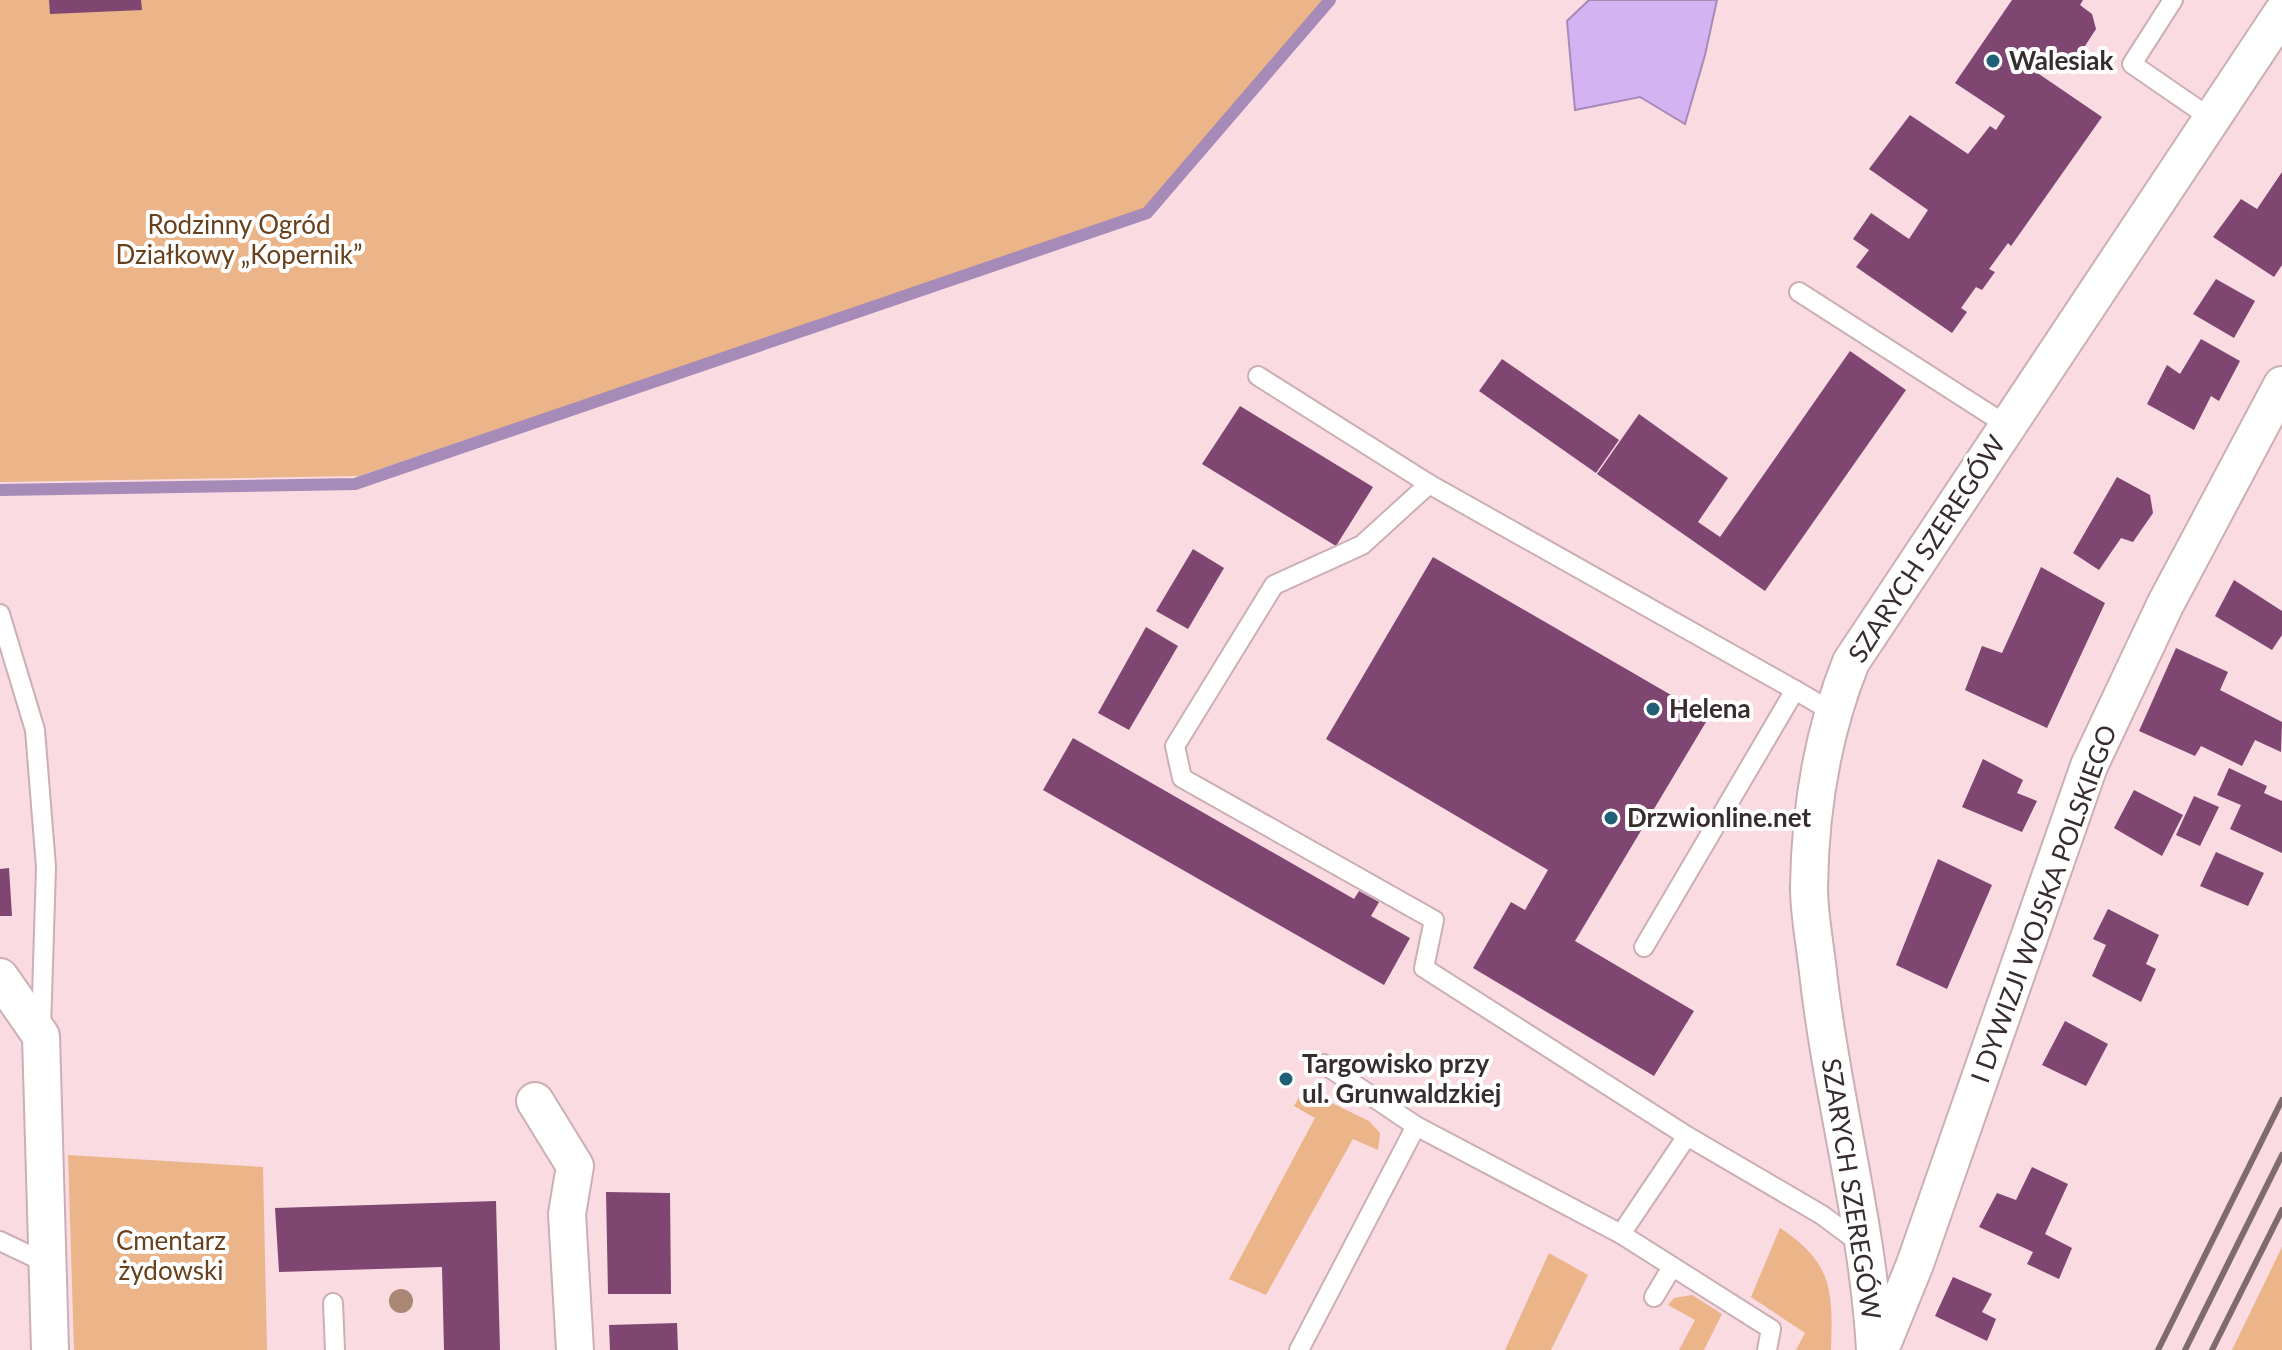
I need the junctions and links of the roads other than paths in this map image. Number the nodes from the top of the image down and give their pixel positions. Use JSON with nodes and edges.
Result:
{"nodes":[{"id":1,"x":2173,"y":0,"type":"edge"},
{"id":2,"x":2282,"y":13,"type":"edge"},
{"id":3,"x":2212,"y":119,"type":"junction"},
{"id":4,"x":1799,"y":292,"type":"dead end"},
{"id":5,"x":1258,"y":376,"type":"dead end"},
{"id":6,"x":2282,"y":385,"type":"edge"},
{"id":7,"x":2008,"y":426,"type":"junction"},
{"id":8,"x":1429,"y":484,"type":"junction"},
{"id":9,"x":0,"y":614,"type":"edge"},
{"id":10,"x":1795,"y":690,"type":"junction"},
{"id":11,"x":1831,"y":711,"type":"junction"},
{"id":12,"x":1644,"y":947,"type":"dead end"},
{"id":13,"x":0,"y":977,"type":"edge"},
{"id":14,"x":41,"y":1036,"type":"junction"},
{"id":15,"x":1324,"y":1064,"type":"dead end"},
{"id":16,"x":535,"y":1101,"type":"dead end"},
{"id":17,"x":1416,"y":1126,"type":"junction"},
{"id":18,"x":1687,"y":1136,"type":"junction"},
{"id":19,"x":1621,"y":1234,"type":"junction"},
{"id":20,"x":0,"y":1241,"type":"edge"},
{"id":21,"x":1863,"y":1245,"type":"junction"},
{"id":22,"x":46,"y":1263,"type":"junction"},
{"id":23,"x":1672,"y":1267,"type":"junction"},
{"id":24,"x":1654,"y":1297,"type":"dead end"},
{"id":25,"x":333,"y":1303,"type":"dead end"},
{"id":26,"x":50,"y":1350,"type":"edge"},
{"id":27,"x":335,"y":1350,"type":"edge"},
{"id":28,"x":575,"y":1350,"type":"edge"},
{"id":29,"x":1299,"y":1350,"type":"edge"},
{"id":30,"x":1767,"y":1350,"type":"edge"},
{"id":31,"x":1877,"y":1350,"type":"edge"}],
"edges":[{"from":1,"to":3,"type":"lane"},
{"from":2,"to":3,"type":"street","name":"SZARYCH SZEREGÓW"},
{"from":3,"to":7,"type":"street","name":"SZARYCH SZEREGÓW"},
{"from":4,"to":7,"type":"lane"},
{"from":5,"to":8,"type":"lane"},
{"from":6,"to":31,"type":"street","name":"I DYWIZJI WOJSKA POLSKIEGO"},
{"from":7,"to":11,"type":"street","name":"SZARYCH SZEREGÓW"},
{"from":8,"to":10,"type":"lane"},
{"from":8,"to":18,"type":"lane"},
{"from":9,"to":14,"type":"lane"},
{"from":10,"to":11,"type":"lane"},
{"from":10,"to":12,"type":"lane"},
{"from":11,"to":21,"type":"street","name":"SZARYCH SZEREGÓW"},
{"from":13,"to":14,"type":"street"},
{"from":14,"to":22,"type":"street"},
{"from":15,"to":17,"type":"lane"},
{"from":16,"to":28,"type":"street"},
{"from":17,"to":19,"type":"lane"},
{"from":17,"to":29,"type":"lane"},
{"from":18,"to":19,"type":"lane"},
{"from":18,"to":21,"type":"lane"},
{"from":19,"to":23,"type":"lane"},
{"from":20,"to":22,"type":"lane"},
{"from":21,"to":31,"type":"street","name":"SZARYCH SZEREGÓW"},
{"from":22,"to":26,"type":"street"},
{"from":23,"to":24,"type":"lane"},
{"from":23,"to":30,"type":"lane"},
{"from":25,"to":27,"type":"lane"}]}
